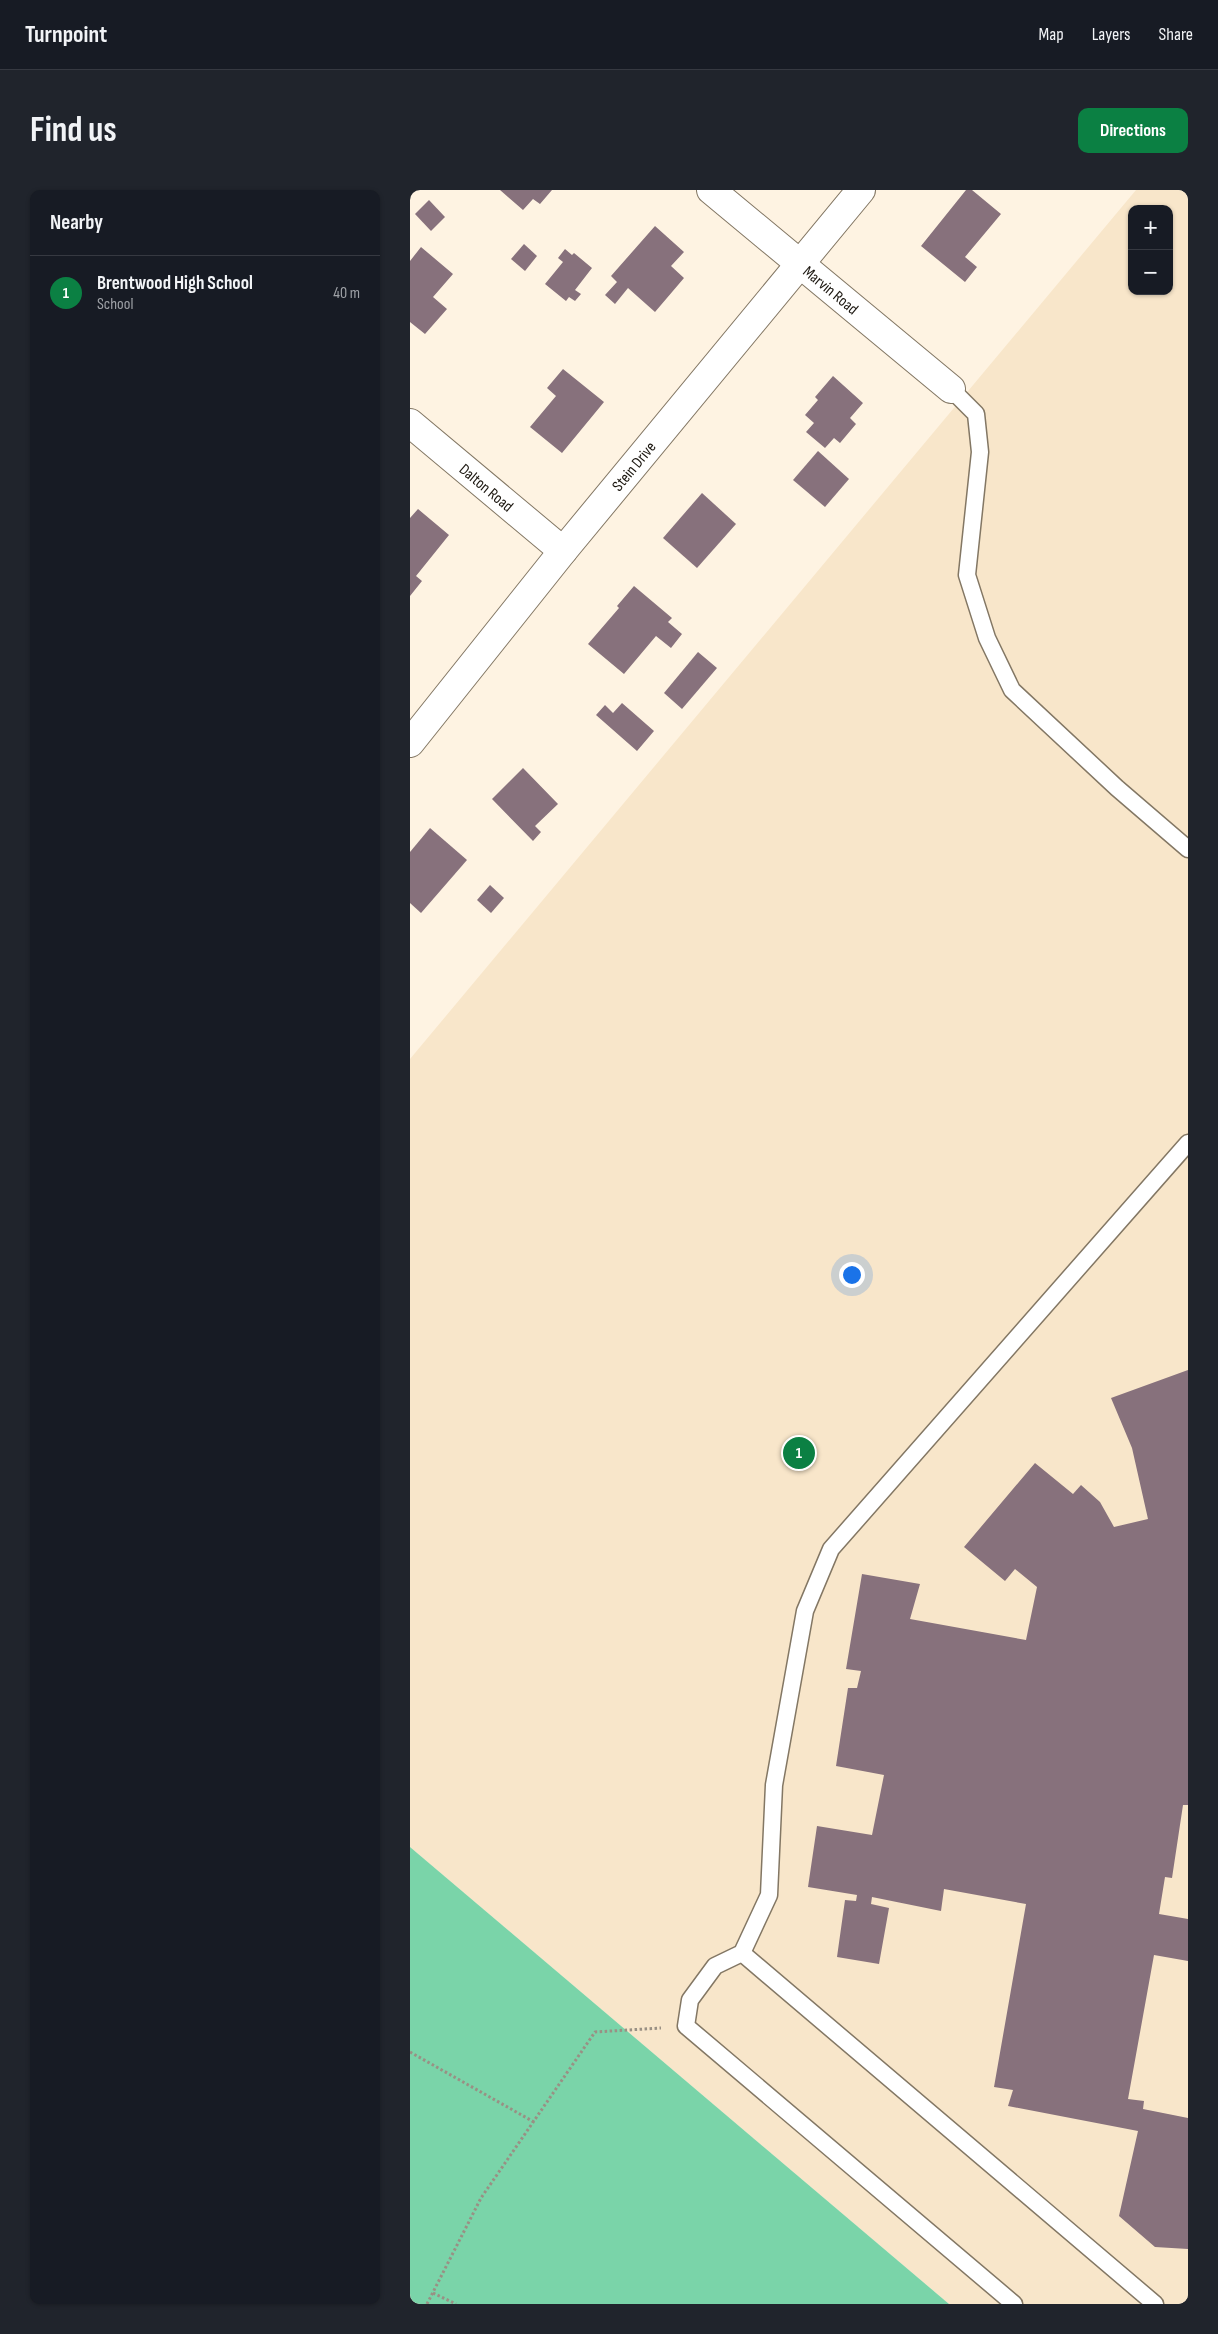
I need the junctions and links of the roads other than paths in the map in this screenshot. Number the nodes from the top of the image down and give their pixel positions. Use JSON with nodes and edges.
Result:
{"nodes":[{"id":1,"x":711,"y":190,"type":"edge"},
{"id":2,"x":861,"y":190,"type":"edge"},
{"id":3,"x":800,"y":265,"type":"junction"},
{"id":4,"x":951,"y":389,"type":"joint"},
{"id":5,"x":410,"y":423,"type":"edge"},
{"id":6,"x":563,"y":551,"type":"junction"},
{"id":7,"x":410,"y":743,"type":"edge"},
{"id":8,"x":1188,"y":849,"type":"edge"},
{"id":9,"x":1188,"y":1143,"type":"edge"},
{"id":10,"x":742,"y":1952,"type":"junction"},
{"id":11,"x":1014,"y":2304,"type":"edge"},
{"id":12,"x":1155,"y":2304,"type":"edge"}],
"edges":[{"from":1,"to":3,"type":"street","name":"Marvin Road"},
{"from":2,"to":3,"type":"street","name":"Stein Drive"},
{"from":3,"to":4,"type":"street","name":"Marvin Road"},
{"from":3,"to":6,"type":"street","name":"Stein Drive"},
{"from":4,"to":8,"type":"lane"},
{"from":5,"to":6,"type":"street","name":"Dalton Road"},
{"from":6,"to":7,"type":"street","name":"Stein Drive"},
{"from":9,"to":10,"type":"lane"},
{"from":10,"to":11,"type":"lane"},
{"from":10,"to":12,"type":"lane"}]}
